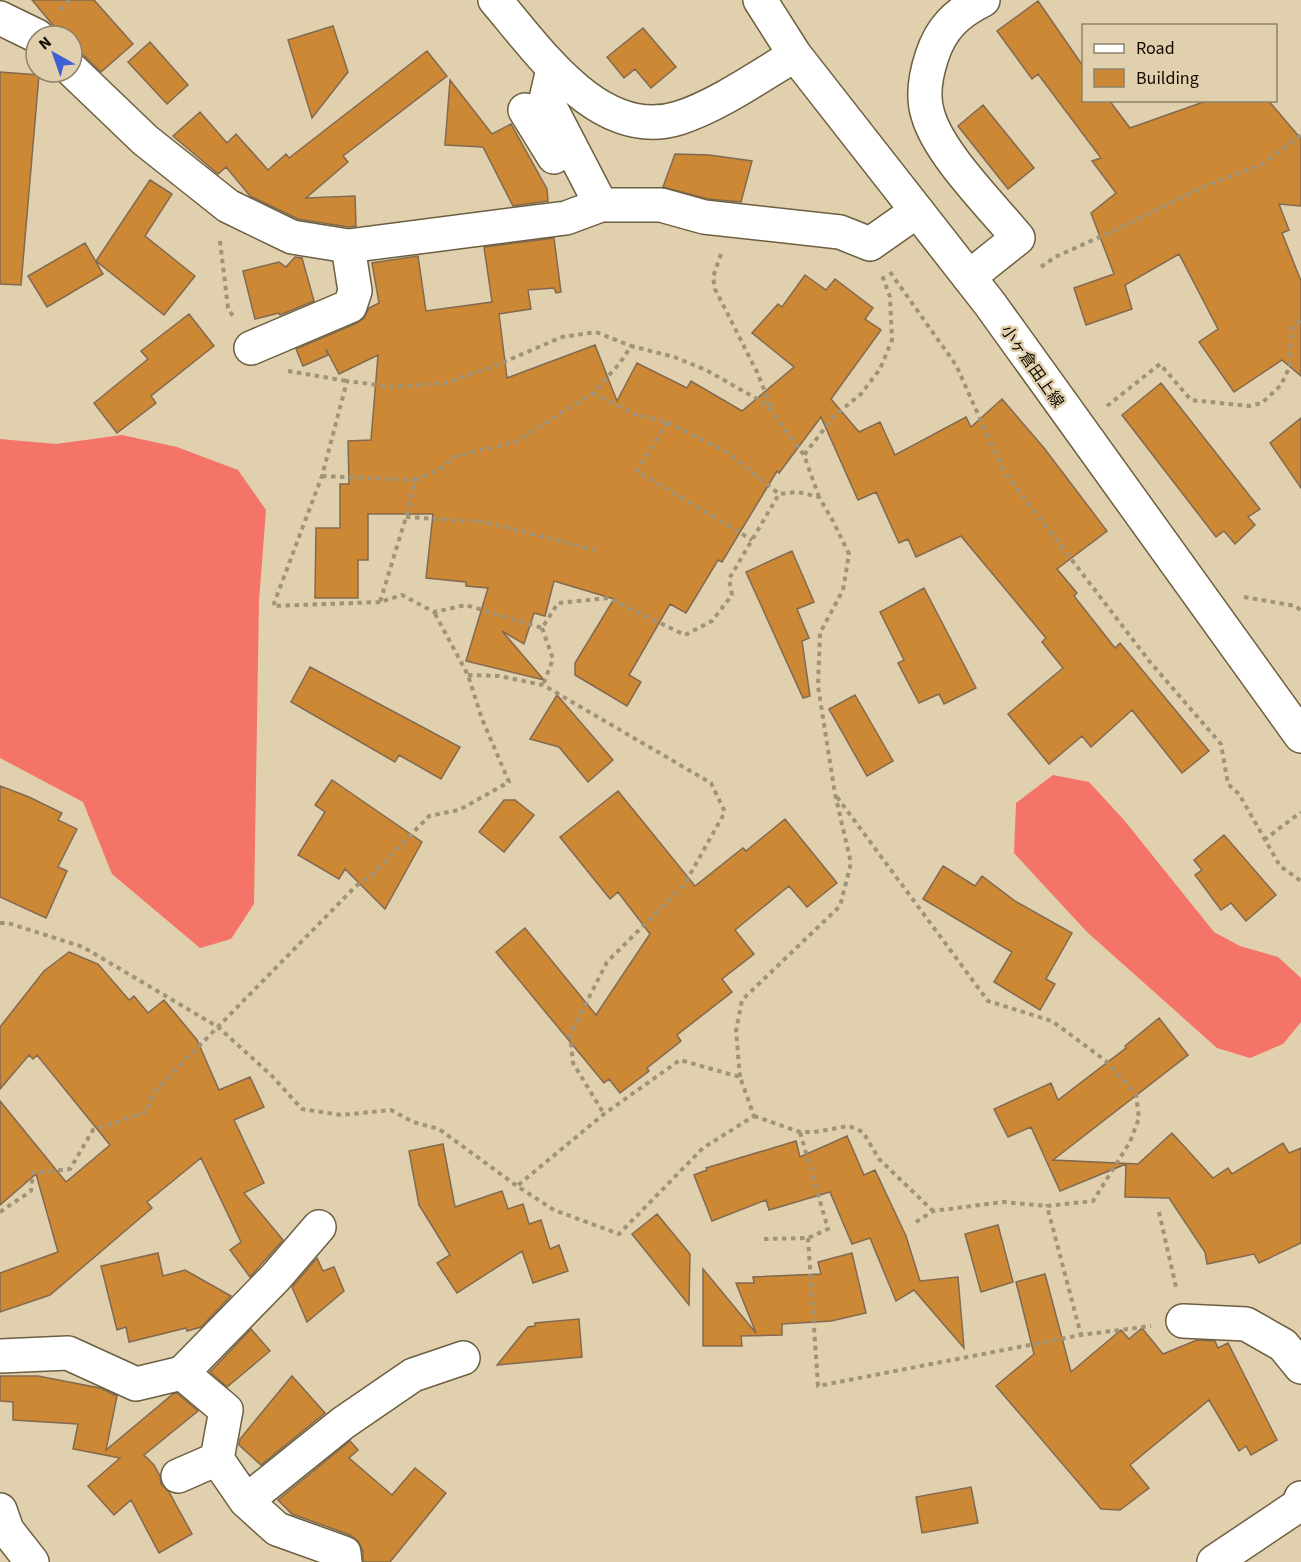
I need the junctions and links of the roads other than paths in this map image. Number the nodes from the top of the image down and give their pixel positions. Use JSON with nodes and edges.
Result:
{"nodes":[{"id":1,"x":495,"y":0,"type":"edge"},
{"id":2,"x":760,"y":0,"type":"edge"},
{"id":3,"x":983,"y":0,"type":"edge"},
{"id":4,"x":0,"y":18,"type":"edge"},
{"id":5,"x":24,"y":30,"type":"edge"},
{"id":6,"x":795,"y":55,"type":"junction"},
{"id":7,"x":553,"y":69,"type":"junction"},
{"id":8,"x":84,"y":82,"type":"edge"},
{"id":9,"x":525,"y":110,"type":"dead end"},
{"id":10,"x":916,"y":211,"type":"junction"},
{"id":11,"x":582,"y":220,"type":"junction"},
{"id":12,"x":348,"y":246,"type":"junction"},
{"id":13,"x":969,"y":277,"type":"junction"},
{"id":14,"x":251,"y":348,"type":"dead end"},
{"id":15,"x":1301,"y":736,"type":"edge"},
{"id":16,"x":319,"y":1227,"type":"dead end"},
{"id":17,"x":1183,"y":1321,"type":"road end"},
{"id":18,"x":0,"y":1356,"type":"edge"},
{"id":19,"x":463,"y":1358,"type":"dead end"},
{"id":20,"x":1301,"y":1367,"type":"edge"},
{"id":21,"x":182,"y":1373,"type":"junction"},
{"id":22,"x":217,"y":1459,"type":"junction"},
{"id":23,"x":178,"y":1476,"type":"dead end"},
{"id":24,"x":1301,"y":1498,"type":"edge"},
{"id":25,"x":246,"y":1501,"type":"junction"},
{"id":26,"x":0,"y":1510,"type":"edge"},
{"id":27,"x":32,"y":1562,"type":"edge"},
{"id":28,"x":345,"y":1562,"type":"edge"},
{"id":29,"x":1214,"y":1562,"type":"edge"}],
"edges":[{"from":1,"to":7,"type":"street"},
{"from":2,"to":6,"type":"street","name":"小ヶ倉田上線"},
{"from":3,"to":13,"type":"street"},
{"from":4,"to":5,"type":"street"},
{"from":6,"to":7,"type":"street"},
{"from":6,"to":10,"type":"street","name":"小ヶ倉田上線"},
{"from":7,"to":11,"type":"street"},
{"from":8,"to":12,"type":"street"},
{"from":9,"to":11,"type":"street"},
{"from":10,"to":11,"type":"street"},
{"from":10,"to":13,"type":"street","name":"小ヶ倉田上線"},
{"from":11,"to":12,"type":"street"},
{"from":12,"to":14,"type":"street"},
{"from":13,"to":15,"type":"street","name":"小ヶ倉田上線"},
{"from":16,"to":21,"type":"street"},
{"from":17,"to":20,"type":"street"},
{"from":18,"to":21,"type":"street"},
{"from":19,"to":25,"type":"street"},
{"from":21,"to":22,"type":"street"},
{"from":22,"to":23,"type":"street"},
{"from":22,"to":25,"type":"street"},
{"from":24,"to":29,"type":"street"},
{"from":25,"to":28,"type":"street"},
{"from":26,"to":27,"type":"street"}]}
